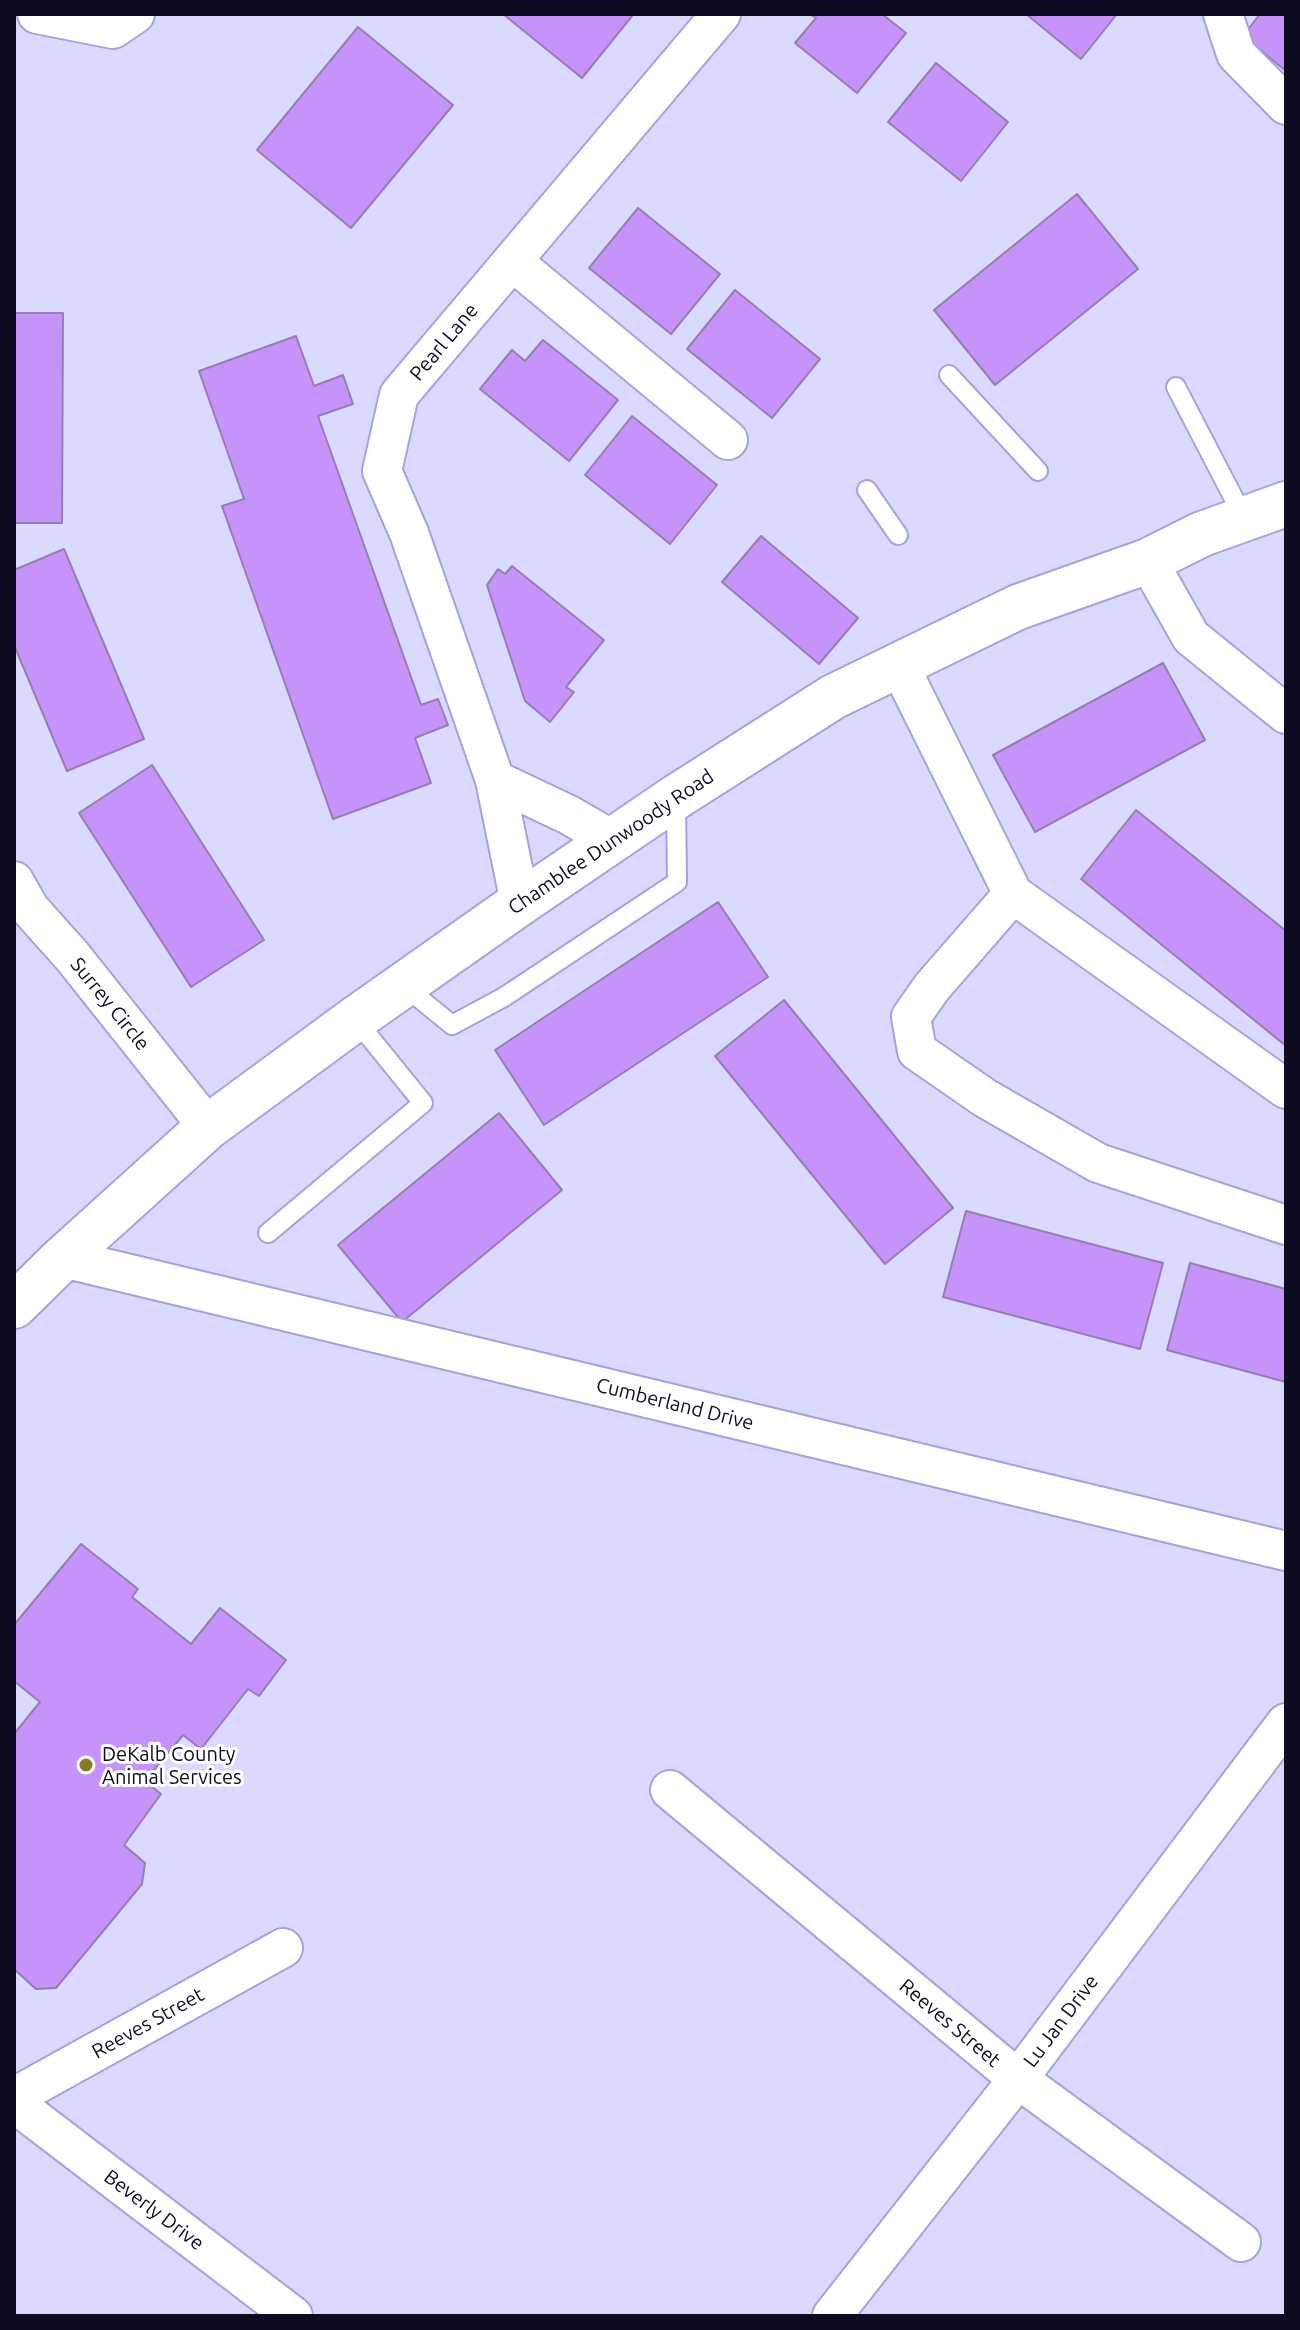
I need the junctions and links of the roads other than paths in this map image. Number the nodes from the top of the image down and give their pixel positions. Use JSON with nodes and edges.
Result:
{"nodes":[{"id":1,"x":37,"y":14,"type":"edge"},
{"id":2,"x":135,"y":14,"type":"edge"},
{"id":3,"x":721,"y":14,"type":"edge"},
{"id":4,"x":1223,"y":14,"type":"edge"},
{"id":5,"x":1286,"y":105,"type":"edge"},
{"id":6,"x":512,"y":261,"type":"junction"},
{"id":7,"x":949,"y":375,"type":"dead end"},
{"id":8,"x":1176,"y":387,"type":"dead end"},
{"id":9,"x":728,"y":440,"type":"dead end"},
{"id":10,"x":1038,"y":471,"type":"dead end"},
{"id":11,"x":867,"y":490,"type":"dead end"},
{"id":12,"x":1286,"y":504,"type":"edge"},
{"id":13,"x":1244,"y":518,"type":"junction"},
{"id":14,"x":898,"y":535,"type":"dead end"},
{"id":15,"x":1148,"y":561,"type":"junction"},
{"id":16,"x":899,"y":665,"type":"junction"},
{"id":17,"x":1286,"y":714,"type":"edge"},
{"id":18,"x":495,"y":780,"type":"junction"},
{"id":19,"x":676,"y":797,"type":"junction"},
{"id":20,"x":612,"y":840,"type":"junction"},
{"id":21,"x":19,"y":902,"type":"edge"},
{"id":22,"x":1006,"y":902,"type":"junction"},
{"id":23,"x":520,"y":903,"type":"junction"},
{"id":24,"x":403,"y":985,"type":"junction"},
{"id":25,"x":355,"y":1019,"type":"junction"},
{"id":26,"x":1286,"y":1089,"type":"edge"},
{"id":27,"x":208,"y":1127,"type":"junction"},
{"id":28,"x":1286,"y":1225,"type":"edge"},
{"id":29,"x":268,"y":1233,"type":"dead end"},
{"id":30,"x":63,"y":1258,"type":"junction"},
{"id":31,"x":14,"y":1306,"type":"edge"},
{"id":32,"x":1286,"y":1551,"type":"edge"},
{"id":33,"x":1286,"y":1723,"type":"edge"},
{"id":34,"x":670,"y":1790,"type":"dead end"},
{"id":35,"x":283,"y":1948,"type":"dead end"},
{"id":36,"x":1018,"y":2079,"type":"junction"},
{"id":37,"x":14,"y":2097,"type":"edge"},
{"id":38,"x":14,"y":2103,"type":"edge"},
{"id":39,"x":1241,"y":2242,"type":"dead end"},
{"id":40,"x":293,"y":2316,"type":"edge"},
{"id":41,"x":832,"y":2316,"type":"edge"}],
"edges":[{"from":1,"to":2,"type":"street"},
{"from":3,"to":6,"type":"street","name":"Pearl Lane"},
{"from":4,"to":5,"type":"street"},
{"from":6,"to":9,"type":"street"},
{"from":6,"to":18,"type":"street","name":"Pearl Lane"},
{"from":7,"to":10,"type":"lane"},
{"from":8,"to":13,"type":"lane"},
{"from":11,"to":14,"type":"lane"},
{"from":12,"to":13,"type":"street","name":"Chamblee Dunwoody Road"},
{"from":13,"to":15,"type":"street","name":"Chamblee Dunwoody Road"},
{"from":15,"to":16,"type":"street","name":"Chamblee Dunwoody Road"},
{"from":15,"to":17,"type":"street"},
{"from":16,"to":19,"type":"street","name":"Chamblee Dunwoody Road"},
{"from":16,"to":22,"type":"street"},
{"from":18,"to":20,"type":"street"},
{"from":18,"to":23,"type":"street","name":"Pearl Lane"},
{"from":19,"to":20,"type":"street","name":"Chamblee Dunwoody Road"},
{"from":19,"to":24,"type":"lane"},
{"from":20,"to":23,"type":"street","name":"Chamblee Dunwoody Road"},
{"from":21,"to":27,"type":"street","name":"Surrey Circle"},
{"from":22,"to":26,"type":"street"},
{"from":22,"to":28,"type":"street"},
{"from":23,"to":24,"type":"street","name":"Chamblee Dunwoody Road"},
{"from":24,"to":25,"type":"street","name":"Chamblee Dunwoody Road"},
{"from":25,"to":27,"type":"street","name":"Chamblee Dunwoody Road"},
{"from":25,"to":29,"type":"lane"},
{"from":27,"to":30,"type":"street","name":"Chamblee Dunwoody Road"},
{"from":30,"to":31,"type":"street","name":"Chamblee Dunwoody Road"},
{"from":30,"to":32,"type":"street","name":"Cumberland Drive"},
{"from":33,"to":36,"type":"street","name":"Lu Jan Drive"},
{"from":34,"to":36,"type":"street","name":"Reeves Street"},
{"from":35,"to":37,"type":"street","name":"Reeves Street"},
{"from":36,"to":39,"type":"street","name":"Reeves Street"},
{"from":36,"to":41,"type":"street","name":"Lu Jan Drive"},
{"from":38,"to":40,"type":"street","name":"Beverly Drive"}]}
